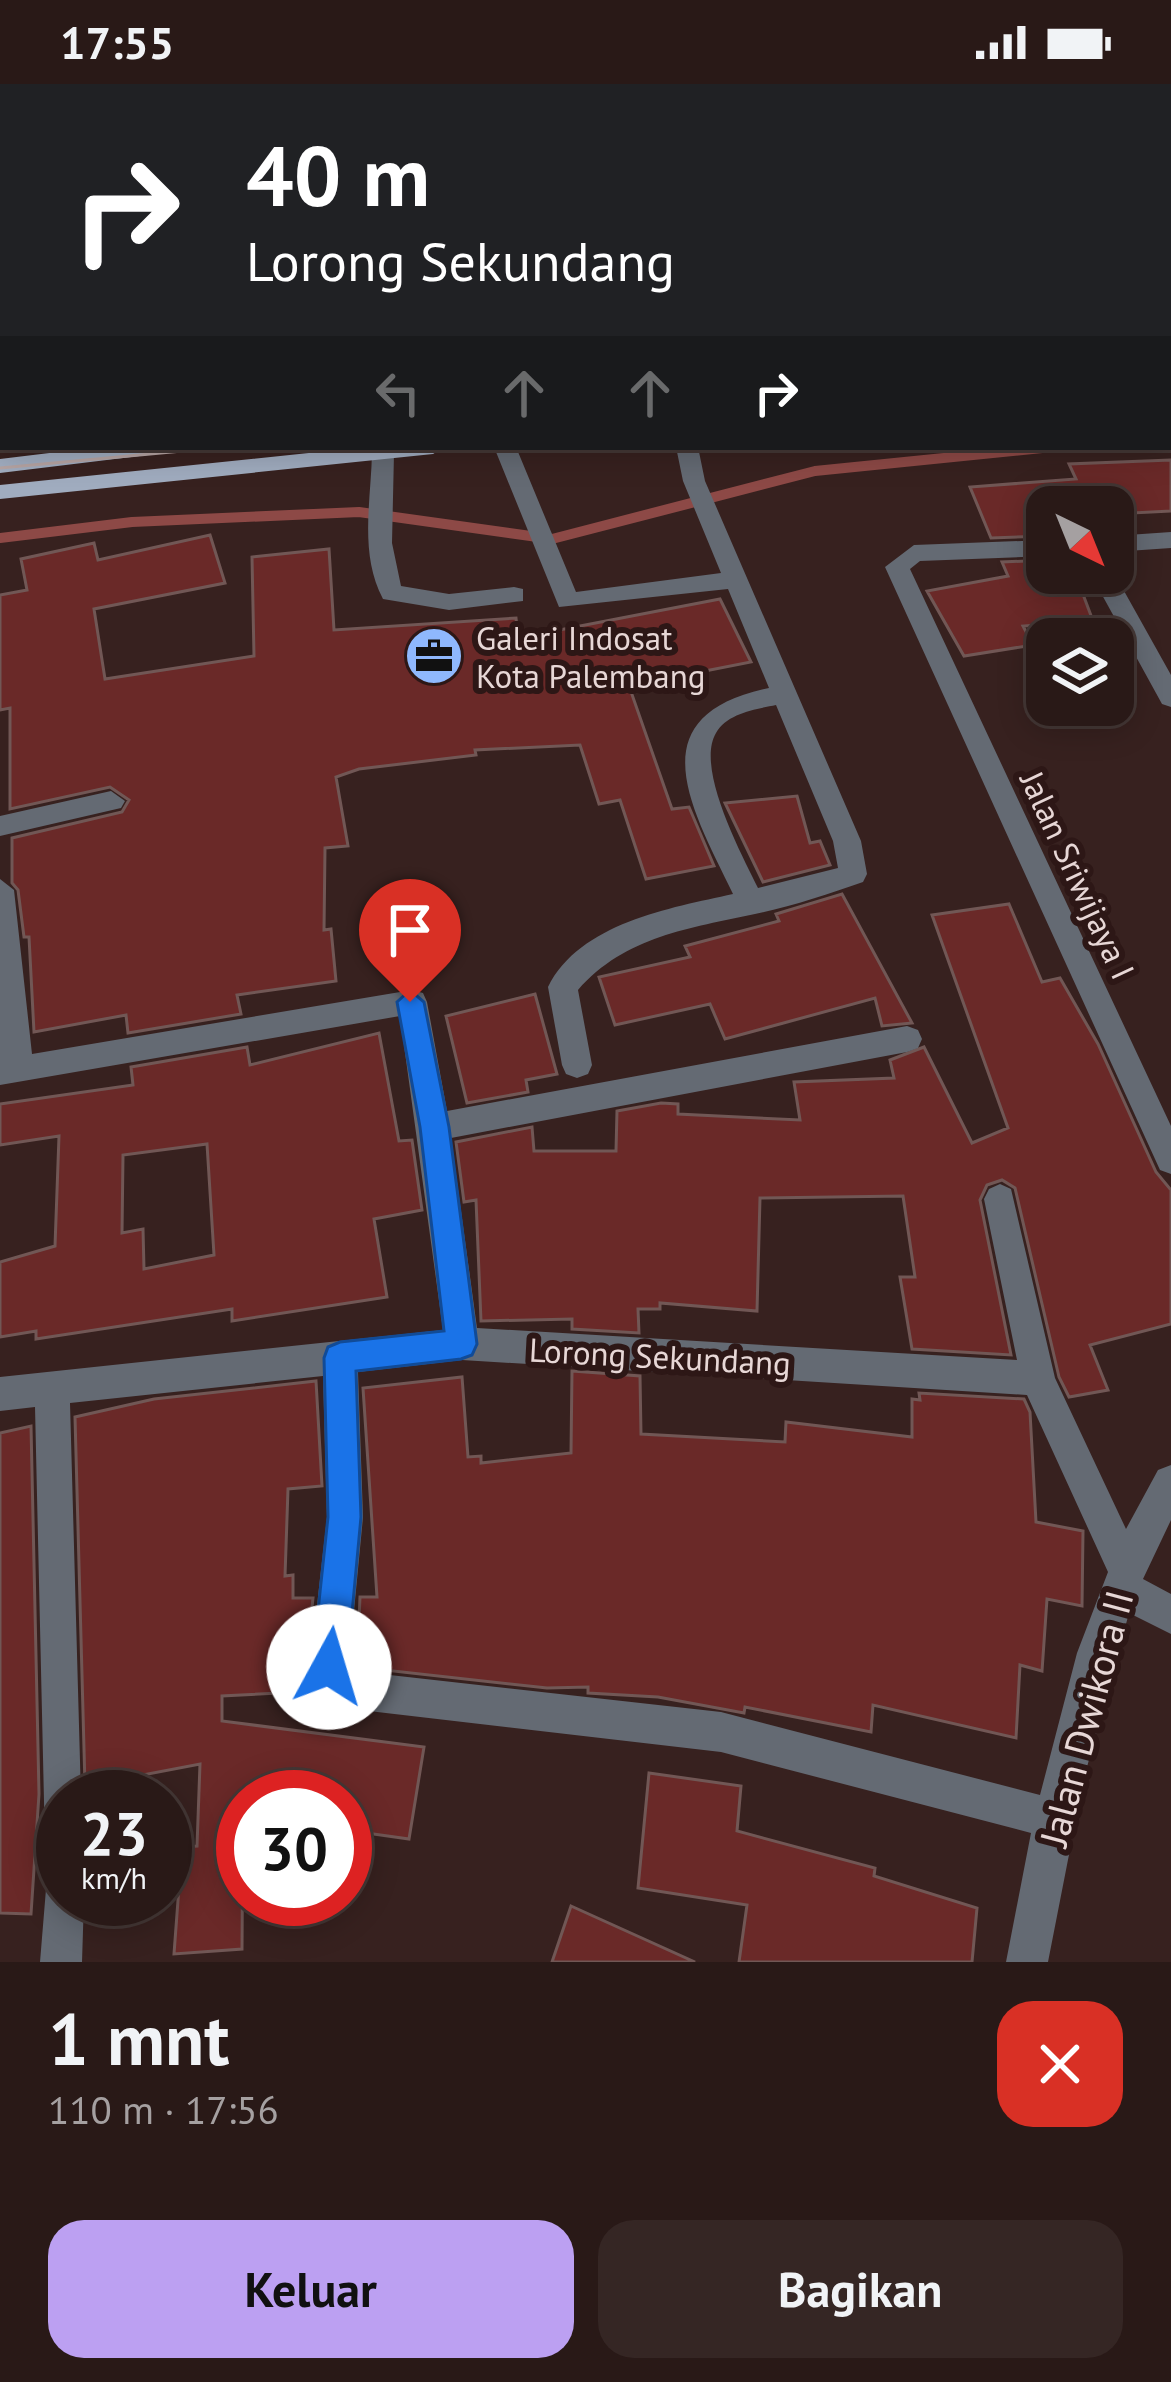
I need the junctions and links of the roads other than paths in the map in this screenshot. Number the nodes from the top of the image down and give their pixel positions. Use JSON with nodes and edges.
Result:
{"nodes":[{"id":1,"x":132,"y":450,"type":"edge"},
{"id":2,"x":144,"y":450,"type":"edge"},
{"id":3,"x":408,"y":450,"type":"edge"},
{"id":4,"x":506,"y":450,"type":"edge"},
{"id":5,"x":688,"y":450,"type":"edge"},
{"id":6,"x":383,"y":453,"type":"junction"},
{"id":7,"x":0,"y":466,"type":"edge"},
{"id":8,"x":85,"y":482,"type":"junction"},
{"id":9,"x":0,"y":492,"type":"edge"},
{"id":10,"x":1171,"y":540,"type":"edge"},
{"id":11,"x":1134,"y":543,"type":"edge"},
{"id":12,"x":1026,"y":549,"type":"edge"},
{"id":13,"x":739,"y":579,"type":"junction"},
{"id":14,"x":1114,"y":594,"type":"edge"},
{"id":15,"x":514,"y":595,"type":"dead end"},
{"id":16,"x":786,"y":694,"type":"junction"},
{"id":17,"x":1171,"y":698,"type":"edge"},
{"id":18,"x":111,"y":801,"type":"dead end"},
{"id":19,"x":0,"y":826,"type":"edge"},
{"id":20,"x":0,"y":890,"type":"edge"},
{"id":21,"x":752,"y":904,"type":"junction"},
{"id":22,"x":907,"y":1039,"type":"dead end"},
{"id":23,"x":577,"y":1065,"type":"dead end"},
{"id":24,"x":9,"y":1070,"type":"edge"},
{"id":25,"x":434,"y":1127,"type":"junction"},
{"id":26,"x":1171,"y":1160,"type":"edge"},
{"id":27,"x":1000,"y":1199,"type":"dead end"},
{"id":28,"x":461,"y":1344,"type":"junction"},
{"id":29,"x":340,"y":1358,"type":"junction"},
{"id":30,"x":1038,"y":1381,"type":"junction"},
{"id":31,"x":52,"y":1389,"type":"junction"},
{"id":32,"x":0,"y":1394,"type":"edge"},
{"id":33,"x":1171,"y":1483,"type":"edge"},
{"id":34,"x":1123,"y":1579,"type":"junction"},
{"id":35,"x":1171,"y":1615,"type":"edge"},
{"id":36,"x":61,"y":1770,"type":"edge"},
{"id":37,"x":1054,"y":1820,"type":"junction"},
{"id":38,"x":1027,"y":1962,"type":"edge"}],
"edges":[{"from":1,"to":7,"type":"main road"},
{"from":2,"to":8,"type":"main road"},
{"from":3,"to":6,"type":"main road"},
{"from":4,"to":13,"type":"street"},
{"from":5,"to":13,"type":"street"},
{"from":6,"to":8,"type":"main road"},
{"from":6,"to":15,"type":"street"},
{"from":8,"to":9,"type":"main road"},
{"from":10,"to":11,"type":"street"},
{"from":12,"to":26,"type":"street","name":"Jalan Sriwijaya I"},
{"from":13,"to":16,"type":"street"},
{"from":14,"to":17,"type":"street"},
{"from":16,"to":21,"type":"street"},
{"from":16,"to":21,"type":"street"},
{"from":18,"to":19,"type":"street"},
{"from":20,"to":24,"type":"street"},
{"from":21,"to":23,"type":"street"},
{"from":22,"to":25,"type":"street"},
{"from":24,"to":25,"type":"street"},
{"from":25,"to":28,"type":"street"},
{"from":27,"to":30,"type":"street"},
{"from":28,"to":29,"type":"street","name":"Lorong Sekundang"},
{"from":28,"to":30,"type":"street","name":"Lorong Sekundang"},
{"from":29,"to":31,"type":"street","name":"Lorong Sekundang"},
{"from":29,"to":37,"type":"street"},
{"from":30,"to":34,"type":"street"},
{"from":31,"to":32,"type":"street","name":"Lorong Sekundang"},
{"from":31,"to":36,"type":"street"},
{"from":33,"to":34,"type":"street","name":"Jalan Dwikora II"},
{"from":34,"to":35,"type":"street"},
{"from":34,"to":37,"type":"street","name":"Jalan Dwikora II"},
{"from":37,"to":38,"type":"street","name":"Jalan Dwikora II"}]}
